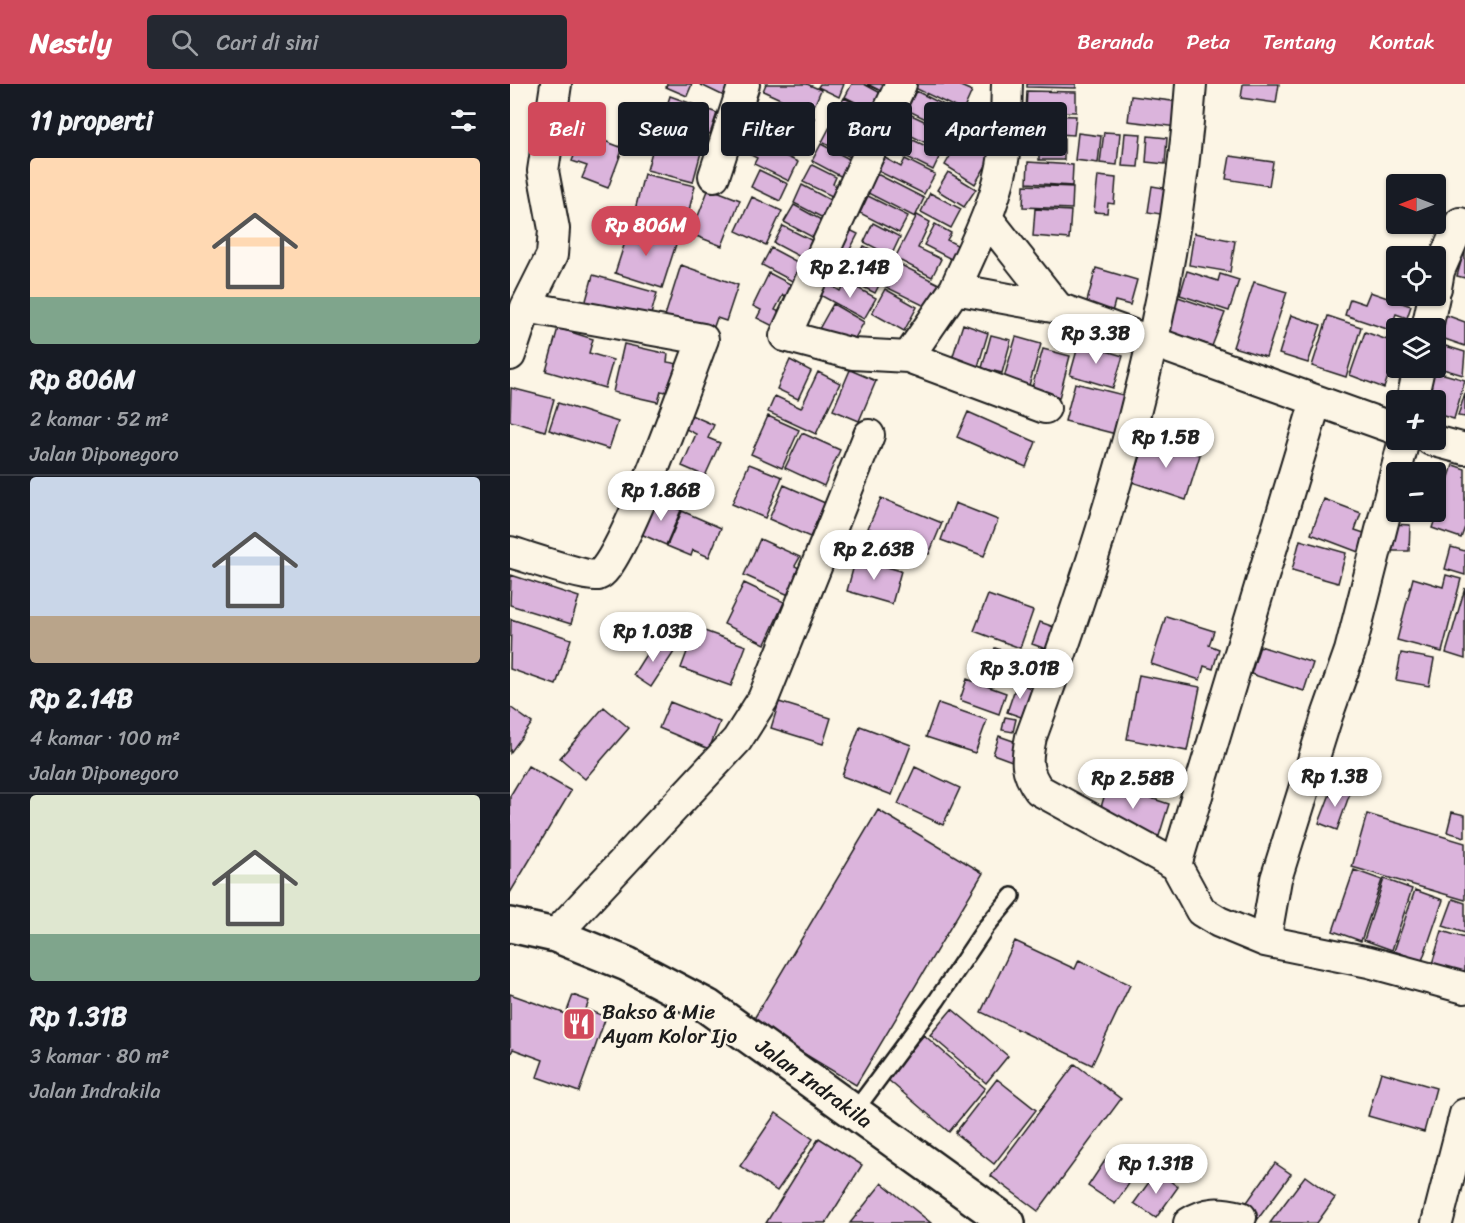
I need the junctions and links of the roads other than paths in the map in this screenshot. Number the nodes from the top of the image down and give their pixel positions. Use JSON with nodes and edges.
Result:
{"nodes":[{"id":1,"x":556,"y":84,"type":"edge"},
{"id":2,"x":744,"y":84,"type":"edge"},
{"id":3,"x":902,"y":84,"type":"edge"},
{"id":4,"x":1007,"y":84,"type":"edge"},
{"id":5,"x":1191,"y":84,"type":"edge"},
{"id":6,"x":714,"y":176,"type":"dead end"},
{"id":7,"x":987,"y":218,"type":"junction"},
{"id":8,"x":1460,"y":223,"type":"dead end"},
{"id":9,"x":1446,"y":255,"type":"edge"},
{"id":10,"x":954,"y":289,"type":"junction"},
{"id":11,"x":526,"y":307,"type":"junction"},
{"id":12,"x":1058,"y":308,"type":"junction"},
{"id":13,"x":1153,"y":344,"type":"junction"},
{"id":14,"x":510,"y":355,"type":"edge"},
{"id":15,"x":908,"y":357,"type":"junction"},
{"id":16,"x":1316,"y":400,"type":"junction"},
{"id":17,"x":1045,"y":408,"type":"dead end"},
{"id":18,"x":1386,"y":425,"type":"edge"},
{"id":19,"x":869,"y":435,"type":"dead end"},
{"id":20,"x":1446,"y":444,"type":"edge"},
{"id":21,"x":1465,"y":449,"type":"edge"},
{"id":22,"x":1401,"y":450,"type":"edge"},
{"id":23,"x":510,"y":552,"type":"edge"},
{"id":24,"x":1176,"y":865,"type":"junction"},
{"id":25,"x":1012,"y":896,"type":"dead end"},
{"id":26,"x":510,"y":925,"type":"edge"},
{"id":27,"x":555,"y":935,"type":"junction"},
{"id":28,"x":1265,"y":940,"type":"junction"},
{"id":29,"x":1465,"y":988,"type":"edge"},
{"id":30,"x":854,"y":1112,"type":"junction"},
{"id":31,"x":1465,"y":1114,"type":"edge"},
{"id":32,"x":1241,"y":1217,"type":"dead end"},
{"id":33,"x":1008,"y":1223,"type":"edge"},
{"id":34,"x":1189,"y":1223,"type":"edge"},
{"id":35,"x":1437,"y":1223,"type":"edge"}],
"edges":[{"from":1,"to":11,"type":"street"},
{"from":2,"to":6,"type":"street"},
{"from":3,"to":15,"type":"street"},
{"from":4,"to":7,"type":"street"},
{"from":5,"to":13,"type":"street"},
{"from":7,"to":10,"type":"street"},
{"from":7,"to":12,"type":"street"},
{"from":8,"to":9,"type":"street"},
{"from":10,"to":12,"type":"street"},
{"from":10,"to":15,"type":"street"},
{"from":11,"to":14,"type":"street"},
{"from":11,"to":23,"type":"street"},
{"from":12,"to":13,"type":"street"},
{"from":13,"to":16,"type":"street"},
{"from":13,"to":24,"type":"street"},
{"from":15,"to":17,"type":"street"},
{"from":16,"to":18,"type":"street"},
{"from":16,"to":24,"type":"street"},
{"from":19,"to":27,"type":"street"},
{"from":20,"to":21,"type":"street"},
{"from":22,"to":28,"type":"street"},
{"from":24,"to":28,"type":"street"},
{"from":25,"to":30,"type":"lane"},
{"from":26,"to":27,"type":"street","name":"Jalan Indrakila"},
{"from":27,"to":30,"type":"street","name":"Jalan Indrakila"},
{"from":28,"to":29,"type":"street"},
{"from":30,"to":33,"type":"street","name":"Jalan Indrakila"},
{"from":31,"to":35,"type":"street"},
{"from":32,"to":34,"type":"street"}]}
